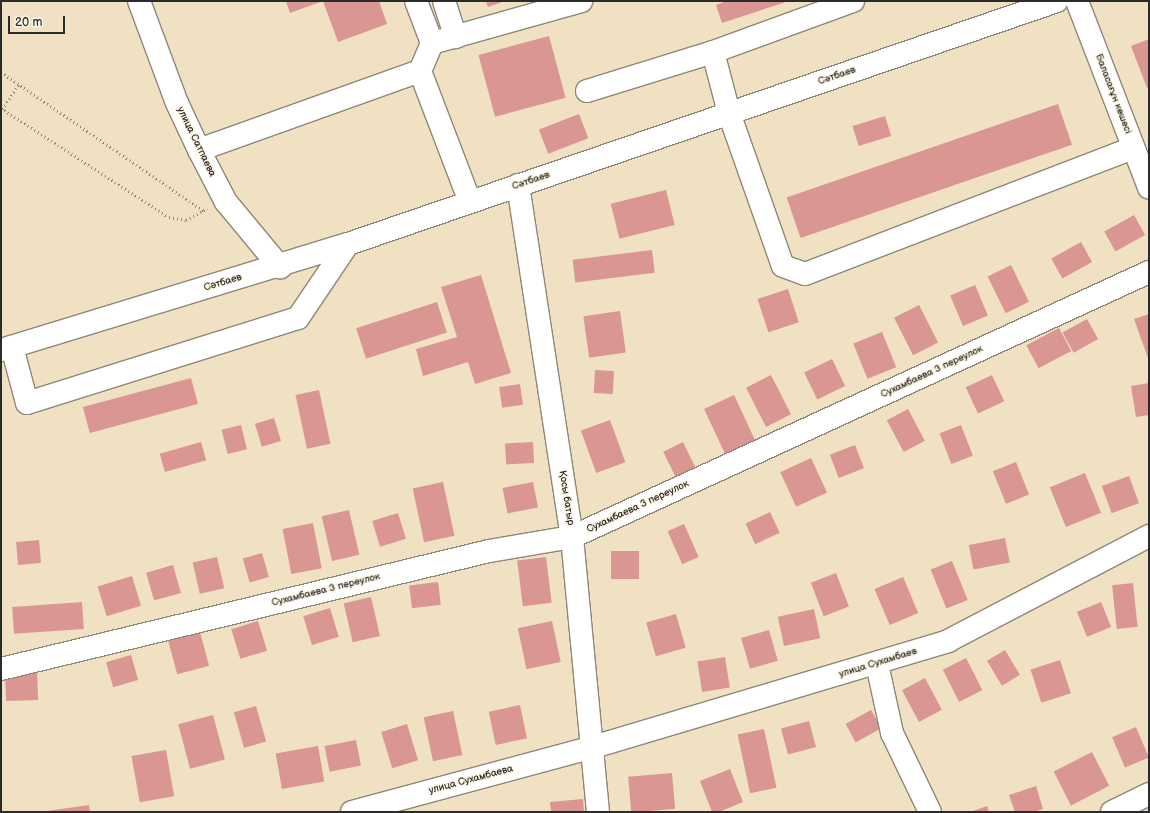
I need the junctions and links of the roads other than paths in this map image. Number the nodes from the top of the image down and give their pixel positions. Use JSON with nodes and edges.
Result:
{"nodes":[{"id":1,"x":139,"y":1,"type":"edge"},
{"id":2,"x":416,"y":1,"type":"edge"},
{"id":3,"x":444,"y":1,"type":"edge"},
{"id":4,"x":581,"y":1,"type":"edge"},
{"id":5,"x":854,"y":1,"type":"edge"},
{"id":6,"x":1057,"y":1,"type":"edge"},
{"id":7,"x":1077,"y":1,"type":"edge"},
{"id":8,"x":456,"y":37,"type":"junction"},
{"id":9,"x":432,"y":43,"type":"junction"},
{"id":10,"x":713,"y":52,"type":"junction"},
{"id":11,"x":420,"y":71,"type":"junction"},
{"id":12,"x":587,"y":91,"type":"dead end"},
{"id":13,"x":729,"y":113,"type":"junction"},
{"id":14,"x":1134,"y":148,"type":"junction"},
{"id":15,"x":198,"y":150,"type":"junction"},
{"id":16,"x":518,"y":185,"type":"junction"},
{"id":17,"x":1149,"y":188,"type":"edge"},
{"id":18,"x":470,"y":202,"type":"junction"},
{"id":19,"x":348,"y":244,"type":"junction"},
{"id":20,"x":280,"y":267,"type":"junction"},
{"id":21,"x":1149,"y":272,"type":"edge"},
{"id":22,"x":6,"y":348,"type":"edge"},
{"id":23,"x":1149,"y":536,"type":"edge"},
{"id":24,"x":572,"y":537,"type":"junction"},
{"id":25,"x":877,"y":664,"type":"junction"},
{"id":26,"x":1,"y":669,"type":"edge"},
{"id":27,"x":590,"y":748,"type":"junction"},
{"id":28,"x":1149,"y":794,"type":"edge"},
{"id":29,"x":352,"y":812,"type":"edge"},
{"id":30,"x":598,"y":812,"type":"edge"},
{"id":31,"x":930,"y":812,"type":"edge"},
{"id":32,"x":1112,"y":812,"type":"edge"}],
"edges":[{"from":1,"to":15,"type":"street","name":"улица Сатпаева"},
{"from":2,"to":9,"type":"street"},
{"from":3,"to":8,"type":"street"},
{"from":4,"to":8,"type":"street"},
{"from":5,"to":10,"type":"street"},
{"from":6,"to":13,"type":"street","name":"Сәтбаев"},
{"from":7,"to":14,"type":"street","name":"Баласағұн көшесі"},
{"from":8,"to":9,"type":"street"},
{"from":9,"to":11,"type":"street"},
{"from":10,"to":12,"type":"street"},
{"from":10,"to":13,"type":"street"},
{"from":11,"to":15,"type":"street"},
{"from":11,"to":18,"type":"street"},
{"from":13,"to":14,"type":"street"},
{"from":13,"to":16,"type":"street","name":"Сәтбаев"},
{"from":14,"to":17,"type":"street","name":"Баласағұн көшесі"},
{"from":15,"to":20,"type":"street","name":"улица Сатпаева"},
{"from":16,"to":18,"type":"street","name":"Сәтбаев"},
{"from":16,"to":24,"type":"street","name":"Қосы батыр"},
{"from":18,"to":19,"type":"street","name":"Сәтбаев"},
{"from":19,"to":20,"type":"street","name":"Сәтбаев"},
{"from":19,"to":22,"type":"street"},
{"from":20,"to":22,"type":"street","name":"Сәтбаев"},
{"from":21,"to":24,"type":"street","name":"Сухамбаева 3 переулок"},
{"from":23,"to":25,"type":"street","name":"улица Сухамбаев"},
{"from":24,"to":26,"type":"street","name":"Сухамбаева 3 переулок"},
{"from":24,"to":27,"type":"street","name":"Қосы батыр"},
{"from":25,"to":27,"type":"street","name":"улица Сухамбаев"},
{"from":25,"to":31,"type":"street"},
{"from":27,"to":29,"type":"street","name":"улица Сухамбаева"},
{"from":27,"to":30,"type":"street","name":"Қосы батыр"},
{"from":28,"to":32,"type":"street"}]}
